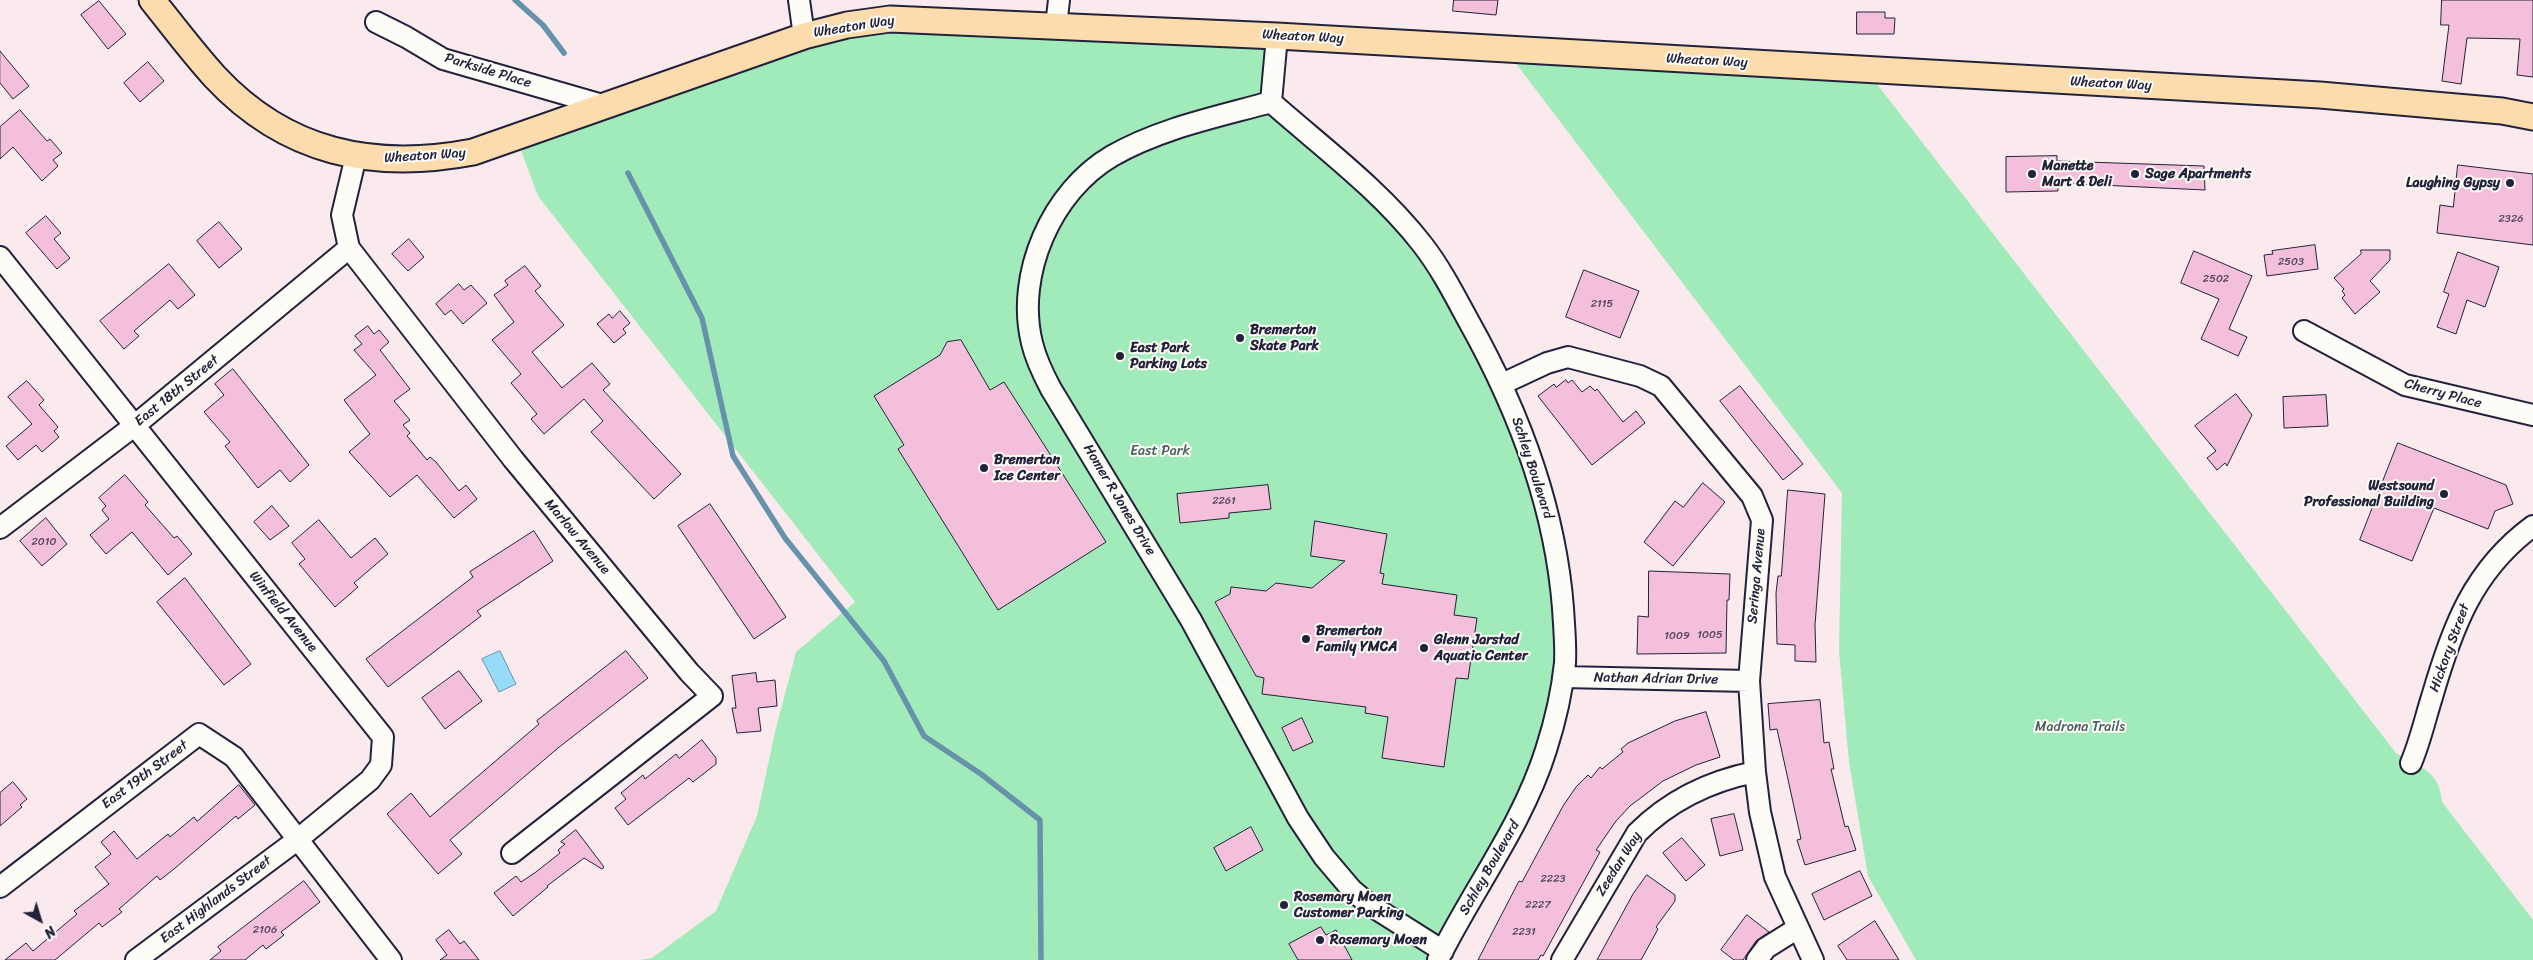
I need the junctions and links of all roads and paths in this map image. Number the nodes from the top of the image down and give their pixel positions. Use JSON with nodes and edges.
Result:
{"nodes":[{"id":1,"x":152,"y":0,"type":"edge"},
{"id":2,"x":799,"y":0,"type":"edge"},
{"id":3,"x":1059,"y":0,"type":"edge"},
{"id":4,"x":376,"y":22,"type":"dead end"},
{"id":5,"x":1056,"y":26,"type":"junction"},
{"id":6,"x":804,"y":36,"type":"junction"},
{"id":7,"x":1277,"y":36,"type":"junction"},
{"id":8,"x":1270,"y":102,"type":"junction"},
{"id":9,"x":606,"y":106,"type":"junction"},
{"id":10,"x":2533,"y":117,"type":"edge"},
{"id":11,"x":356,"y":156,"type":"junction"},
{"id":12,"x":349,"y":248,"type":"junction"},
{"id":13,"x":0,"y":257,"type":"edge"},
{"id":14,"x":2304,"y":331,"type":"dead end"},
{"id":15,"x":1502,"y":384,"type":"junction"},
{"id":16,"x":2533,"y":415,"type":"edge"},
{"id":17,"x":134,"y":426,"type":"junction"},
{"id":18,"x":2533,"y":526,"type":"edge"},
{"id":19,"x":0,"y":528,"type":"edge"},
{"id":20,"x":1563,"y":677,"type":"junction"},
{"id":21,"x":1749,"y":682,"type":"junction"},
{"id":22,"x":2411,"y":763,"type":"dead end"},
{"id":23,"x":1755,"y":772,"type":"junction"},
{"id":24,"x":297,"y":840,"type":"junction"},
{"id":25,"x":512,"y":852,"type":"dead end"},
{"id":26,"x":0,"y":887,"type":"edge"},
{"id":27,"x":1798,"y":928,"type":"junction"},
{"id":28,"x":1441,"y":955,"type":"edge"},
{"id":29,"x":136,"y":960,"type":"edge"},
{"id":30,"x":391,"y":960,"type":"edge"},
{"id":31,"x":1562,"y":960,"type":"edge"},
{"id":32,"x":1757,"y":960,"type":"edge"},
{"id":33,"x":1813,"y":960,"type":"edge"}],
"edges":[{"from":1,"to":11,"type":"main road","name":"Wheaton Way"},
{"from":2,"to":6,"type":"street"},
{"from":3,"to":5,"type":"street"},
{"from":4,"to":9,"type":"street","name":"Parkside Place"},
{"from":5,"to":6,"type":"main road","name":"Wheaton Way"},
{"from":5,"to":7,"type":"main road","name":"Wheaton Way"},
{"from":6,"to":9,"type":"main road","name":"Wheaton Way"},
{"from":7,"to":8,"type":"street"},
{"from":7,"to":10,"type":"main road","name":"Wheaton Way"},
{"from":8,"to":15,"type":"street","name":"Schley Boulevard"},
{"from":8,"to":28,"type":"street","name":"Homer R Jones Drive"},
{"from":9,"to":11,"type":"main road","name":"Wheaton Way"},
{"from":11,"to":12,"type":"street","name":"Marlow Avenue"},
{"from":12,"to":17,"type":"street","name":"East 18th Street"},
{"from":12,"to":25,"type":"street","name":"Marlow Avenue"},
{"from":13,"to":17,"type":"street","name":"Winfield Avenue"},
{"from":14,"to":16,"type":"street","name":"Cherry Place"},
{"from":15,"to":20,"type":"street","name":"Schley Boulevard"},
{"from":15,"to":21,"type":"street","name":"Seringa Avenue"},
{"from":17,"to":19,"type":"street","name":"East 18th Street"},
{"from":17,"to":24,"type":"street","name":"Winfield Avenue"},
{"from":18,"to":22,"type":"street","name":"Hickory Street"},
{"from":20,"to":21,"type":"street","name":"Nathan Adrian Drive"},
{"from":20,"to":28,"type":"street","name":"Schley Boulevard"},
{"from":21,"to":23,"type":"street","name":"Seringa Avenue"},
{"from":23,"to":27,"type":"street","name":"Seringa Avenue"},
{"from":23,"to":31,"type":"street","name":"Zeedan Way"},
{"from":24,"to":26,"type":"street","name":"East 19th Street"},
{"from":24,"to":29,"type":"street","name":"East Highlands Street"},
{"from":24,"to":30,"type":"street"},
{"from":27,"to":32,"type":"street"},
{"from":27,"to":33,"type":"street","name":"Seringa Avenue"}]}
